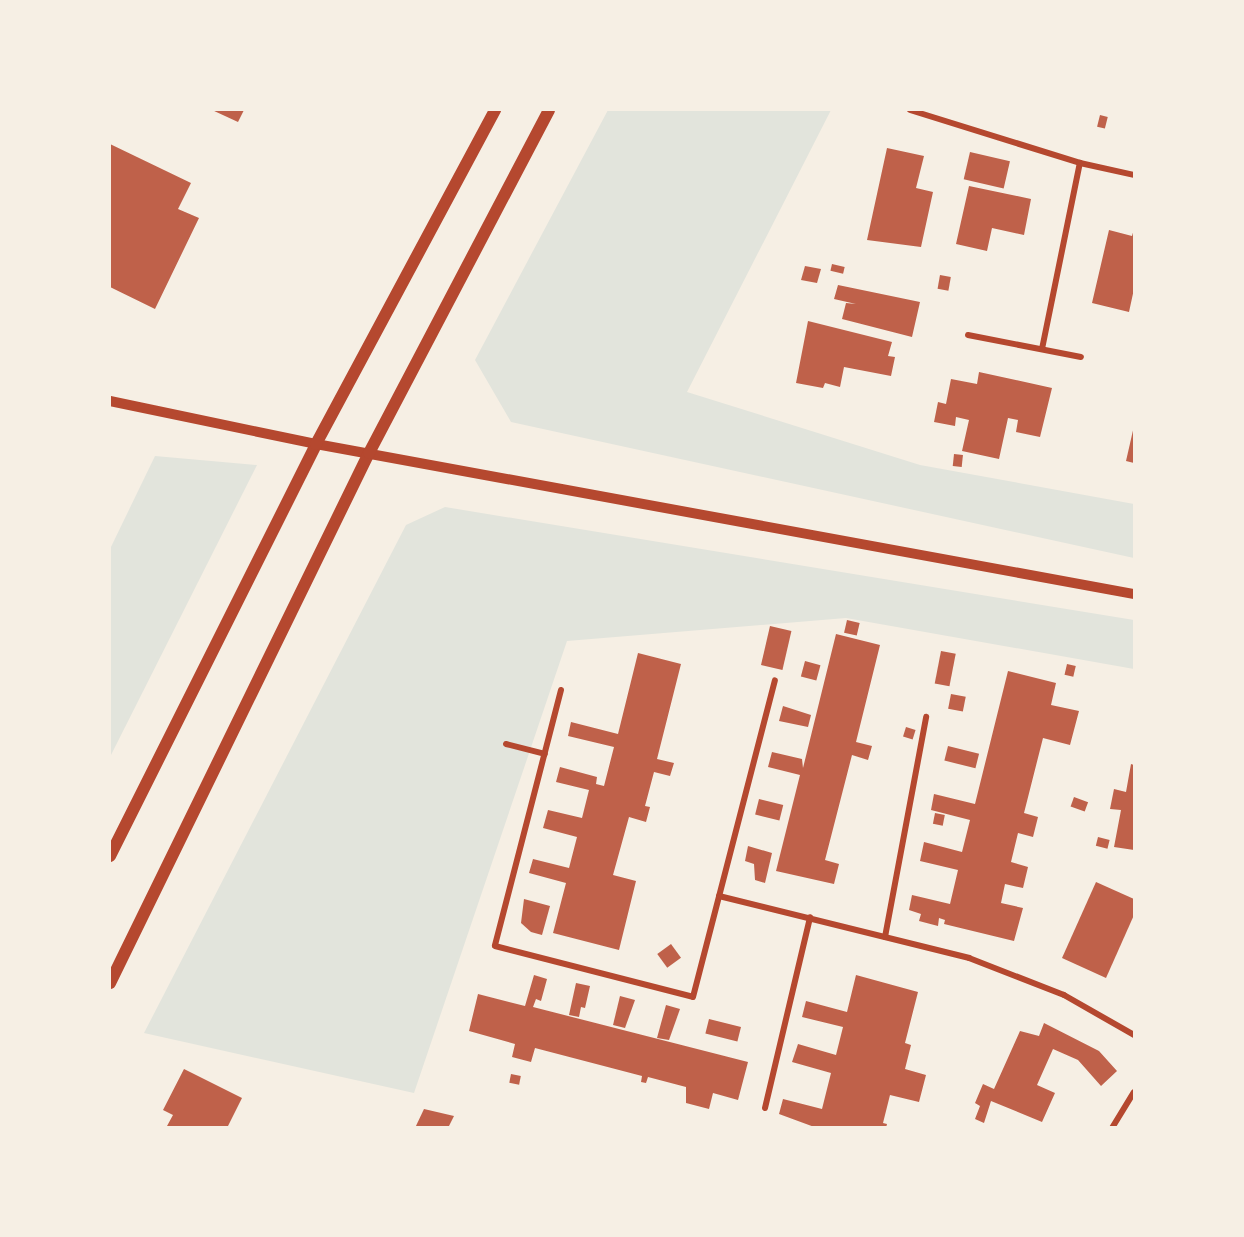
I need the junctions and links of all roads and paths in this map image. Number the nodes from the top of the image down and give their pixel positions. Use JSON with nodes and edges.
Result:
{"nodes":[{"id":1,"x":495,"y":110,"type":"edge"},
{"id":2,"x":549,"y":110,"type":"edge"},
{"id":3,"x":909,"y":110,"type":"edge"},
{"id":4,"x":1080,"y":163,"type":"junction"},
{"id":5,"x":1134,"y":175,"type":"edge"},
{"id":6,"x":968,"y":335,"type":"dead end"},
{"id":7,"x":1042,"y":349,"type":"junction"},
{"id":8,"x":1081,"y":357,"type":"dead end"},
{"id":9,"x":110,"y":401,"type":"edge"},
{"id":10,"x":316,"y":444,"type":"junction"},
{"id":11,"x":369,"y":453,"type":"junction"},
{"id":12,"x":1134,"y":594,"type":"edge"},
{"id":13,"x":775,"y":680,"type":"dead end"},
{"id":14,"x":561,"y":690,"type":"dead end"},
{"id":15,"x":926,"y":717,"type":"dead end"},
{"id":16,"x":506,"y":744,"type":"dead end"},
{"id":17,"x":544,"y":754,"type":"junction"},
{"id":18,"x":110,"y":856,"type":"edge"},
{"id":19,"x":719,"y":896,"type":"junction"},
{"id":20,"x":810,"y":917,"type":"junction"},
{"id":21,"x":885,"y":937,"type":"junction"},
{"id":22,"x":110,"y":983,"type":"edge"},
{"id":23,"x":1134,"y":1035,"type":"edge"},
{"id":24,"x":1134,"y":1092,"type":"edge"},
{"id":25,"x":765,"y":1108,"type":"dead end"},
{"id":26,"x":1112,"y":1128,"type":"edge"}],
"edges":[{"from":1,"to":10,"type":"main road"},
{"from":2,"to":11,"type":"main road"},
{"from":3,"to":4,"type":"street"},
{"from":4,"to":5,"type":"street"},
{"from":4,"to":7,"type":"street"},
{"from":6,"to":7,"type":"street"},
{"from":7,"to":8,"type":"street"},
{"from":9,"to":10,"type":"street"},
{"from":10,"to":11,"type":"street"},
{"from":10,"to":18,"type":"main road"},
{"from":11,"to":12,"type":"street"},
{"from":11,"to":22,"type":"main road"},
{"from":13,"to":19,"type":"street"},
{"from":14,"to":17,"type":"street"},
{"from":15,"to":21,"type":"street"},
{"from":16,"to":17,"type":"street"},
{"from":17,"to":19,"type":"street"},
{"from":19,"to":20,"type":"street"},
{"from":20,"to":21,"type":"street"},
{"from":20,"to":25,"type":"street"},
{"from":21,"to":23,"type":"street"},
{"from":24,"to":26,"type":"street"}]}
